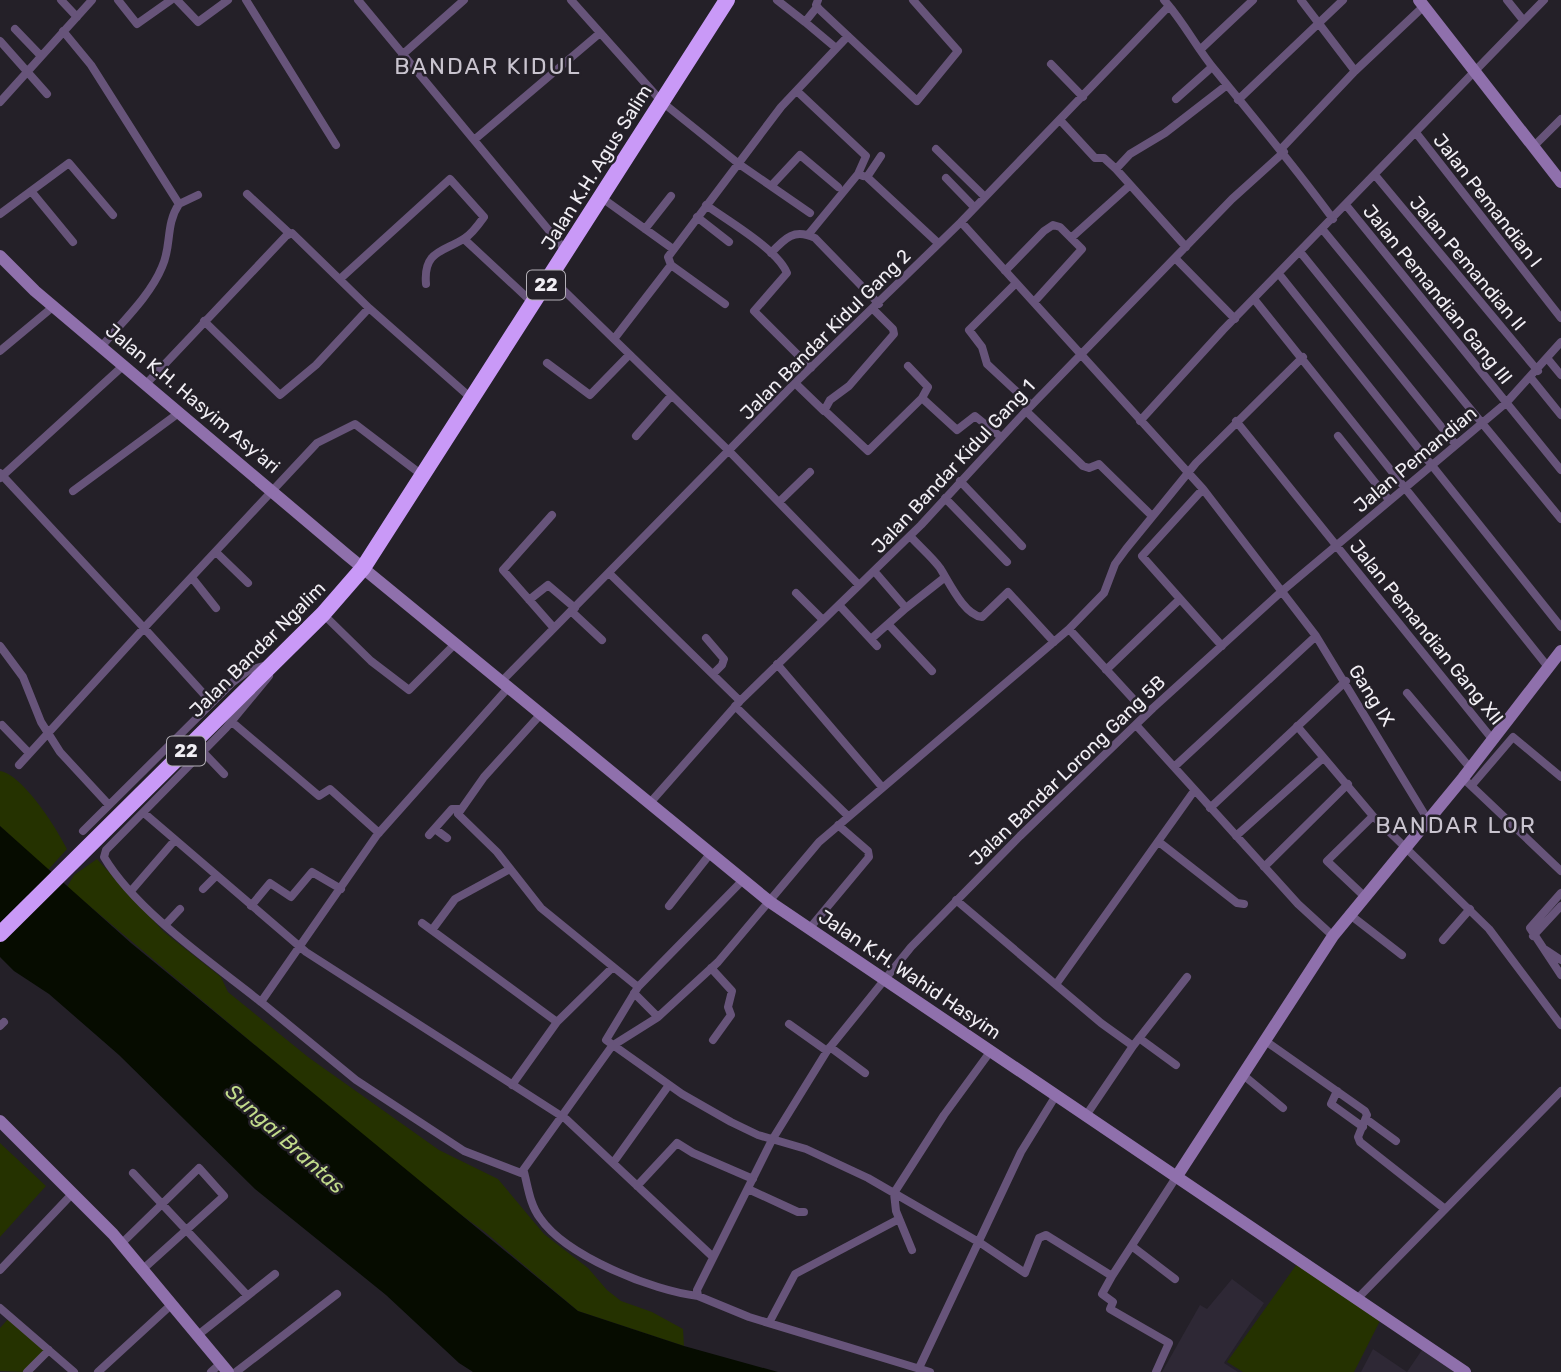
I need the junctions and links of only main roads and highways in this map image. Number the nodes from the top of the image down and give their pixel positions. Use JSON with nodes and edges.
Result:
{"nodes":[{"id":1,"x":727,"y":0,"type":"edge"},
{"id":2,"x":1422,"y":3,"type":"edge"},
{"id":3,"x":1561,"y":182,"type":"edge"},
{"id":4,"x":0,"y":256,"type":"edge"},
{"id":5,"x":363,"y":568,"type":"junction"},
{"id":6,"x":1561,"y":651,"type":"edge"},
{"id":7,"x":0,"y":934,"type":"edge"},
{"id":8,"x":0,"y":1121,"type":"edge"},
{"id":9,"x":1177,"y":1176,"type":"junction"},
{"id":10,"x":225,"y":1368,"type":"edge"},
{"id":11,"x":1465,"y":1372,"type":"edge"}],
"edges":[{"from":1,"to":5,"type":"highway","name":"Jalan K.H. Agus Salim","number":"22"},
{"from":2,"to":3,"type":"main road"},
{"from":4,"to":5,"type":"main road","name":"Jalan K.H. Hasyim Asy'ari"},
{"from":5,"to":7,"type":"highway","name":"Jalan Bandar Ngalim","number":"22"},
{"from":5,"to":9,"type":"main road","name":"Jalan K.H. Wahid Hasyim"},
{"from":6,"to":9,"type":"main road"},
{"from":8,"to":10,"type":"main road"},
{"from":9,"to":11,"type":"main road","name":"Jalan K.H. Wahid Hasyim"}]}
